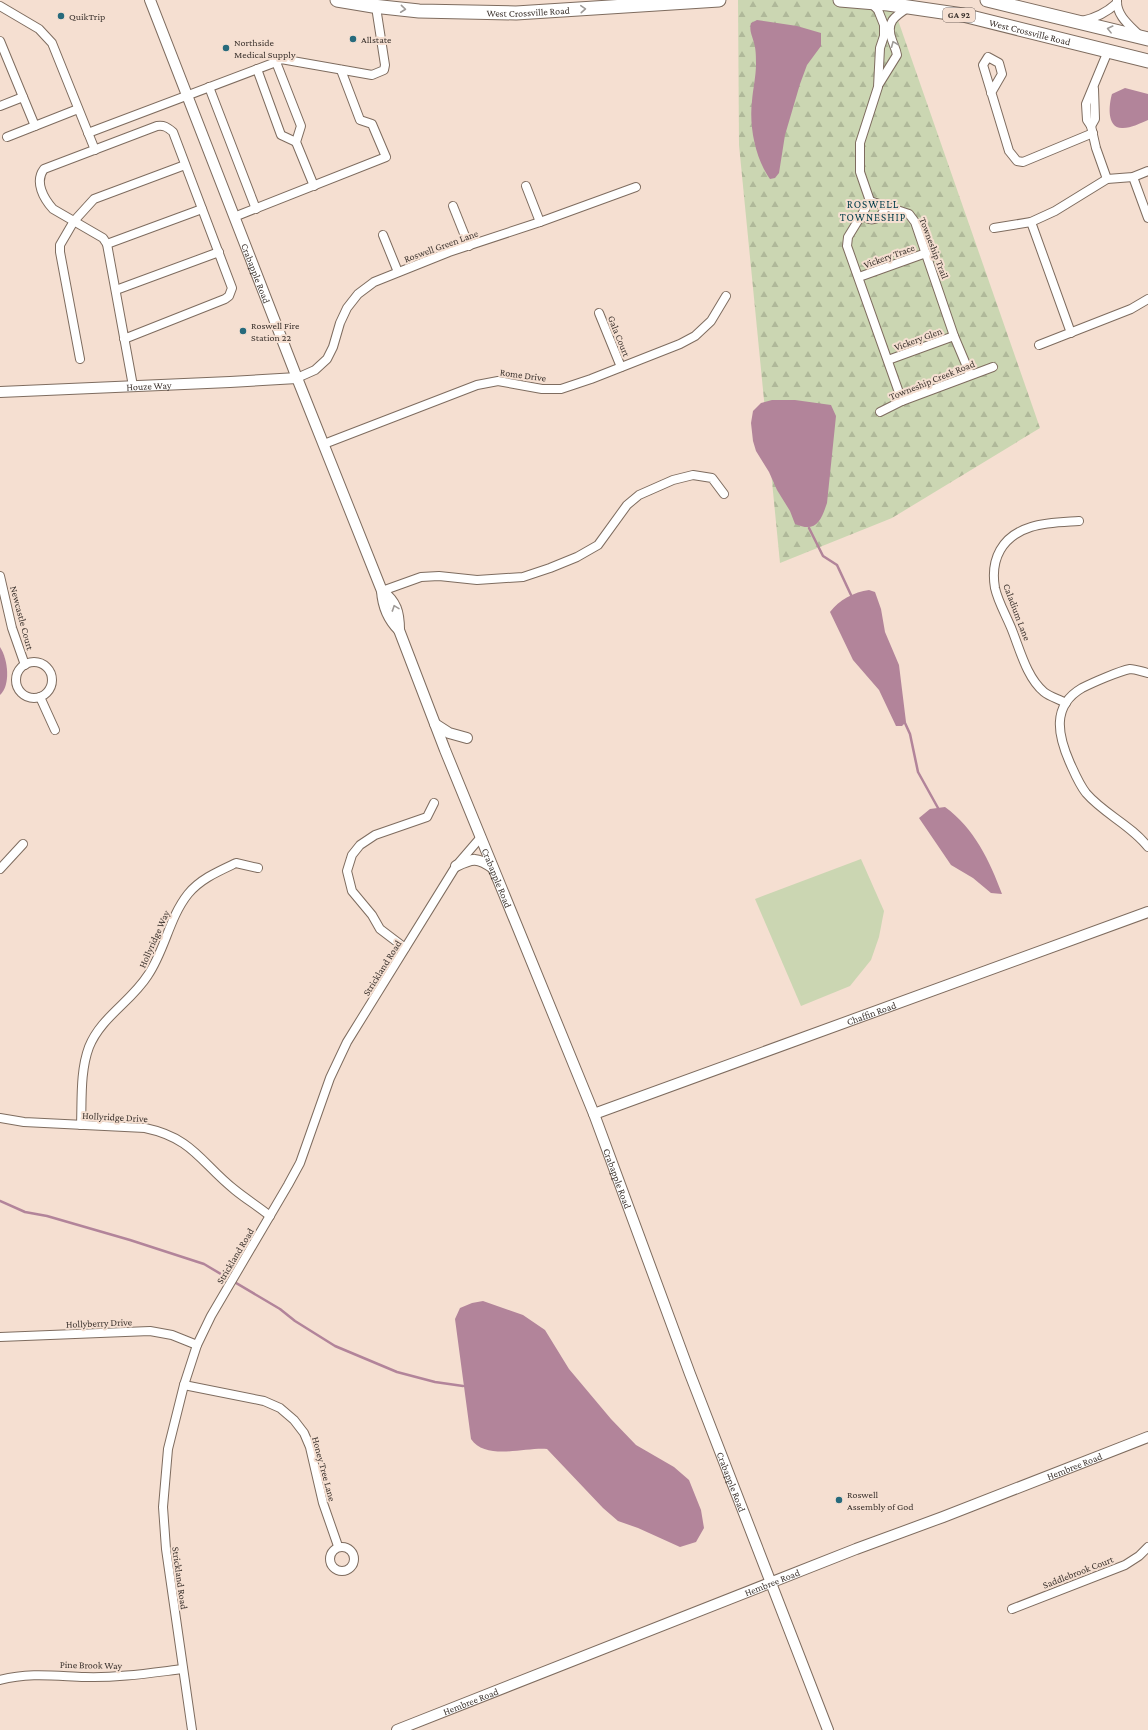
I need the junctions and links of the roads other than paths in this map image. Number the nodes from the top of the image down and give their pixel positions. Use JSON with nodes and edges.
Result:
{"nodes":[{"id":1,"x":150,"y":0,"type":"edge"},
{"id":2,"x":337,"y":0,"type":"edge"},
{"id":3,"x":719,"y":0,"type":"edge"},
{"id":4,"x":840,"y":0,"type":"edge"},
{"id":5,"x":987,"y":0,"type":"edge"},
{"id":6,"x":684,"y":1,"type":"edge"},
{"id":7,"x":871,"y":2,"type":"junction"},
{"id":8,"x":1117,"y":2,"type":"edge"},
{"id":9,"x":0,"y":6,"type":"edge"},
{"id":10,"x":376,"y":7,"type":"junction"},
{"id":11,"x":909,"y":7,"type":"junction"},
{"id":12,"x":1079,"y":22,"type":"junction"},
{"id":13,"x":887,"y":24,"type":"junction"},
{"id":14,"x":1144,"y":38,"type":"edge"},
{"id":15,"x":0,"y":41,"type":"edge"},
{"id":16,"x":1108,"y":51,"type":"junction"},
{"id":17,"x":1148,"y":61,"type":"edge"},
{"id":18,"x":276,"y":62,"type":"junction"},
{"id":19,"x":257,"y":70,"type":"junction"},
{"id":20,"x":341,"y":70,"type":"junction"},
{"id":21,"x":209,"y":87,"type":"junction"},
{"id":22,"x":878,"y":87,"type":"junction"},
{"id":23,"x":991,"y":93,"type":"junction"},
{"id":24,"x":186,"y":95,"type":"junction"},
{"id":25,"x":23,"y":96,"type":"junction"},
{"id":26,"x":0,"y":106,"type":"edge"},
{"id":27,"x":78,"y":109,"type":"junction"},
{"id":28,"x":35,"y":126,"type":"junction"},
{"id":29,"x":1092,"y":130,"type":"junction"},
{"id":30,"x":88,"y":133,"type":"junction"},
{"id":31,"x":7,"y":137,"type":"dead end"},
{"id":32,"x":296,"y":142,"type":"junction"},
{"id":33,"x":94,"y":150,"type":"junction"},
{"id":34,"x":185,"y":165,"type":"junction"},
{"id":35,"x":1148,"y":171,"type":"edge"},
{"id":36,"x":1133,"y":177,"type":"junction"},
{"id":37,"x":1107,"y":179,"type":"junction"},
{"id":38,"x":314,"y":186,"type":"junction"},
{"id":39,"x":526,"y":186,"type":"dead end"},
{"id":40,"x":636,"y":187,"type":"dead end"},
{"id":41,"x":870,"y":201,"type":"junction"},
{"id":42,"x":880,"y":204,"type":"junction"},
{"id":43,"x":453,"y":206,"type":"dead end"},
{"id":44,"x":202,"y":208,"type":"junction"},
{"id":45,"x":256,"y":209,"type":"junction"},
{"id":46,"x":864,"y":211,"type":"junction"},
{"id":47,"x":234,"y":217,"type":"junction"},
{"id":48,"x":1148,"y":218,"type":"edge"},
{"id":49,"x":74,"y":221,"type":"junction"},
{"id":50,"x":540,"y":222,"type":"junction"},
{"id":51,"x":1031,"y":222,"type":"junction"},
{"id":52,"x":994,"y":228,"type":"dead end"},
{"id":53,"x":383,"y":235,"type":"dead end"},
{"id":54,"x":107,"y":244,"type":"junction"},
{"id":55,"x":469,"y":246,"type":"junction"},
{"id":56,"x":219,"y":252,"type":"junction"},
{"id":57,"x":926,"y":253,"type":"junction"},
{"id":58,"x":398,"y":272,"type":"junction"},
{"id":59,"x":859,"y":277,"type":"junction"},
{"id":60,"x":116,"y":290,"type":"junction"},
{"id":61,"x":726,"y":296,"type":"dead end"},
{"id":62,"x":1148,"y":299,"type":"edge"},
{"id":63,"x":599,"y":313,"type":"dead end"},
{"id":64,"x":1071,"y":332,"type":"junction"},
{"id":65,"x":954,"y":336,"type":"junction"},
{"id":66,"x":124,"y":339,"type":"junction"},
{"id":67,"x":1039,"y":345,"type":"dead end"},
{"id":68,"x":80,"y":360,"type":"dead end"},
{"id":69,"x":888,"y":360,"type":"junction"},
{"id":70,"x":621,"y":367,"type":"junction"},
{"id":71,"x":993,"y":367,"type":"dead end"},
{"id":72,"x":970,"y":374,"type":"junction"},
{"id":73,"x":297,"y":378,"type":"junction"},
{"id":74,"x":134,"y":386,"type":"junction"},
{"id":75,"x":0,"y":392,"type":"edge"},
{"id":76,"x":902,"y":401,"type":"junction"},
{"id":77,"x":880,"y":412,"type":"dead end"},
{"id":78,"x":324,"y":444,"type":"junction"},
{"id":79,"x":724,"y":494,"type":"dead end"},
{"id":80,"x":1079,"y":521,"type":"dead end"},
{"id":81,"x":0,"y":576,"type":"edge"},
{"id":82,"x":382,"y":591,"type":"junction"},
{"id":83,"x":25,"y":664,"type":"junction"},
{"id":84,"x":1148,"y":674,"type":"edge"},
{"id":85,"x":40,"y":697,"type":"junction"},
{"id":86,"x":1066,"y":703,"type":"junction"},
{"id":87,"x":435,"y":724,"type":"junction"},
{"id":88,"x":55,"y":730,"type":"dead end"},
{"id":89,"x":467,"y":738,"type":"dead end"},
{"id":90,"x":434,"y":803,"type":"dead end"},
{"id":91,"x":481,"y":837,"type":"junction"},
{"id":92,"x":23,"y":844,"type":"dead end"},
{"id":93,"x":1148,"y":847,"type":"edge"},
{"id":94,"x":456,"y":866,"type":"junction"},
{"id":95,"x":258,"y":868,"type":"dead end"},
{"id":96,"x":493,"y":868,"type":"junction"},
{"id":97,"x":0,"y":869,"type":"edge"},
{"id":98,"x":1148,"y":912,"type":"edge"},
{"id":99,"x":406,"y":948,"type":"junction"},
{"id":100,"x":586,"y":1094,"type":"junction"},
{"id":101,"x":614,"y":1107,"type":"junction"},
{"id":102,"x":594,"y":1114,"type":"junction"},
{"id":103,"x":0,"y":1118,"type":"edge"},
{"id":104,"x":80,"y":1125,"type":"junction"},
{"id":105,"x":270,"y":1216,"type":"junction"},
{"id":106,"x":0,"y":1337,"type":"edge"},
{"id":107,"x":196,"y":1345,"type":"junction"},
{"id":108,"x":184,"y":1385,"type":"junction"},
{"id":109,"x":1148,"y":1437,"type":"edge"},
{"id":110,"x":338,"y":1546,"type":"dead end"},
{"id":111,"x":1148,"y":1547,"type":"edge"},
{"id":112,"x":771,"y":1582,"type":"junction"},
{"id":113,"x":1012,"y":1609,"type":"dead end"},
{"id":114,"x":183,"y":1669,"type":"junction"},
{"id":115,"x":0,"y":1680,"type":"edge"},
{"id":116,"x":192,"y":1730,"type":"edge"},
{"id":117,"x":397,"y":1730,"type":"edge"},
{"id":118,"x":828,"y":1730,"type":"edge"}],
"edges":[{"from":1,"to":24,"type":"street","name":"Crabapple Road"},
{"from":2,"to":10,"type":"main road","name":"West Crossville Road"},
{"from":3,"to":6,"type":"main road","name":"West Crossville Road"},
{"from":4,"to":7,"type":"main road","name":"West Crossville Road","number":"GA 92"},
{"from":5,"to":12,"type":"main road","name":"West Crossville Road","number":"GA 92"},
{"from":10,"to":6,"type":"main road","name":"West Crossville Road","one_way":true},
{"from":7,"to":11,"type":"main road","name":"West Crossville Road","number":"GA 92"},
{"from":7,"to":13,"type":"street"},
{"from":8,"to":12,"type":"street"},
{"from":8,"to":14,"type":"street"},
{"from":9,"to":27,"type":"street"},
{"from":10,"to":20,"type":"street"},
{"from":11,"to":13,"type":"street"},
{"from":11,"to":16,"type":"main road","name":"West Crossville Road","number":"GA 92"},
{"from":14,"to":12,"type":"main road","name":"West Crossville Road","number":"GA 92","one_way":true},
{"from":13,"to":22,"type":"street"},
{"from":22,"to":13,"type":"street","one_way":true},
{"from":15,"to":25,"type":"street"},
{"from":16,"to":17,"type":"main road","name":"West Crossville Road","number":"GA 92"},
{"from":16,"to":29,"type":"street"},
{"from":18,"to":19,"type":"street"},
{"from":18,"to":20,"type":"street"},
{"from":18,"to":32,"type":"street"},
{"from":19,"to":21,"type":"street"},
{"from":19,"to":32,"type":"street"},
{"from":20,"to":38,"type":"street"},
{"from":21,"to":24,"type":"street"},
{"from":21,"to":45,"type":"street"},
{"from":22,"to":41,"type":"street"},
{"from":23,"to":23,"type":"street"},
{"from":23,"to":29,"type":"street"},
{"from":24,"to":30,"type":"street"},
{"from":24,"to":47,"type":"street","name":"Crabapple Road"},
{"from":25,"to":26,"type":"street"},
{"from":25,"to":28,"type":"street"},
{"from":27,"to":28,"type":"street"},
{"from":27,"to":30,"type":"street"},
{"from":28,"to":31,"type":"street"},
{"from":29,"to":37,"type":"street"},
{"from":30,"to":33,"type":"street"},
{"from":32,"to":38,"type":"street"},
{"from":33,"to":34,"type":"street"},
{"from":33,"to":49,"type":"street"},
{"from":34,"to":44,"type":"street"},
{"from":34,"to":49,"type":"street"},
{"from":35,"to":36,"type":"street"},
{"from":36,"to":37,"type":"street"},
{"from":36,"to":48,"type":"street"},
{"from":37,"to":51,"type":"street"},
{"from":38,"to":45,"type":"street"},
{"from":39,"to":50,"type":"street"},
{"from":40,"to":50,"type":"street","name":"Roswell Green Lane"},
{"from":41,"to":42,"type":"street","name":"Towneship Trail"},
{"from":41,"to":46,"type":"street"},
{"from":42,"to":46,"type":"street"},
{"from":42,"to":57,"type":"street","name":"Towneship Trail"},
{"from":43,"to":55,"type":"street"},
{"from":44,"to":54,"type":"street"},
{"from":44,"to":56,"type":"street"},
{"from":45,"to":47,"type":"street"},
{"from":46,"to":59,"type":"street"},
{"from":47,"to":73,"type":"street","name":"Crabapple Road"},
{"from":49,"to":54,"type":"street"},
{"from":49,"to":68,"type":"street"},
{"from":50,"to":55,"type":"street","name":"Roswell Green Lane"},
{"from":51,"to":52,"type":"street"},
{"from":51,"to":64,"type":"street"},
{"from":53,"to":58,"type":"street"},
{"from":54,"to":60,"type":"street"},
{"from":55,"to":58,"type":"street","name":"Roswell Green Lane"},
{"from":56,"to":60,"type":"street"},
{"from":56,"to":66,"type":"street"},
{"from":57,"to":59,"type":"street","name":"Vickery Trace"},
{"from":57,"to":65,"type":"street","name":"Towneship Trail"},
{"from":58,"to":73,"type":"street","name":"Roswell Green Lane"},
{"from":59,"to":69,"type":"street"},
{"from":60,"to":66,"type":"street"},
{"from":61,"to":70,"type":"street","name":"Rome Drive"},
{"from":62,"to":64,"type":"street"},
{"from":63,"to":70,"type":"street","name":"Gala Court"},
{"from":64,"to":67,"type":"street"},
{"from":65,"to":69,"type":"street","name":"Vickery Glen"},
{"from":65,"to":72,"type":"street","name":"Towneship Trail"},
{"from":66,"to":74,"type":"street"},
{"from":69,"to":76,"type":"street"},
{"from":70,"to":78,"type":"street","name":"Rome Drive"},
{"from":71,"to":72,"type":"street","name":"Towneship Creek Road"},
{"from":72,"to":76,"type":"street","name":"Towneship Creek Road"},
{"from":73,"to":74,"type":"street","name":"Houze Way"},
{"from":73,"to":78,"type":"street","name":"Crabapple Road"},
{"from":74,"to":75,"type":"street","name":"Houze Way"},
{"from":76,"to":77,"type":"street","name":"Towneship Creek Road"},
{"from":78,"to":82,"type":"street","name":"Crabapple Road"},
{"from":79,"to":82,"type":"street"},
{"from":80,"to":86,"type":"street","name":"Caladium Lane"},
{"from":81,"to":83,"type":"street","name":"Newcastle Court"},
{"from":82,"to":87,"type":"street","name":"Crabapple Road"},
{"from":83,"to":85,"type":"street","name":"Newcastle Court"},
{"from":83,"to":85,"type":"street","name":"Newcastle Court"},
{"from":84,"to":86,"type":"street"},
{"from":85,"to":88,"type":"street"},
{"from":86,"to":93,"type":"street"},
{"from":87,"to":89,"type":"street"},
{"from":87,"to":91,"type":"street","name":"Crabapple Road"},
{"from":90,"to":99,"type":"street"},
{"from":91,"to":94,"type":"street","name":"Strickland Road"},
{"from":91,"to":96,"type":"street","name":"Crabapple Road"},
{"from":92,"to":97,"type":"street"},
{"from":94,"to":96,"type":"street"},
{"from":94,"to":99,"type":"street","name":"Strickland Road"},
{"from":95,"to":104,"type":"street","name":"Hollyridge Way"},
{"from":96,"to":100,"type":"street","name":"Crabapple Road"},
{"from":98,"to":101,"type":"street","name":"Chaffin Road"},
{"from":99,"to":105,"type":"street","name":"Strickland Road"},
{"from":100,"to":101,"type":"street"},
{"from":100,"to":102,"type":"street","name":"Crabapple Road"},
{"from":101,"to":102,"type":"street","name":"Chaffin Road"},
{"from":102,"to":112,"type":"street","name":"Crabapple Road"},
{"from":103,"to":104,"type":"street","name":"Hollyridge Drive"},
{"from":104,"to":105,"type":"street","name":"Hollyridge Drive"},
{"from":105,"to":107,"type":"street","name":"Strickland Road"},
{"from":106,"to":107,"type":"street","name":"Hollyberry Drive"},
{"from":107,"to":108,"type":"street","name":"Strickland Road"},
{"from":108,"to":110,"type":"street","name":"Honey Tree Lane"},
{"from":108,"to":114,"type":"street","name":"Strickland Road"},
{"from":109,"to":112,"type":"street","name":"Hembree Road"},
{"from":111,"to":113,"type":"street","name":"Saddlebrook Court"},
{"from":112,"to":117,"type":"street","name":"Hembree Road"},
{"from":112,"to":118,"type":"street","name":"Crabapple Road"},
{"from":114,"to":115,"type":"street","name":"Pine Brook Way"},
{"from":114,"to":116,"type":"street","name":"Strickland Road"}]}
